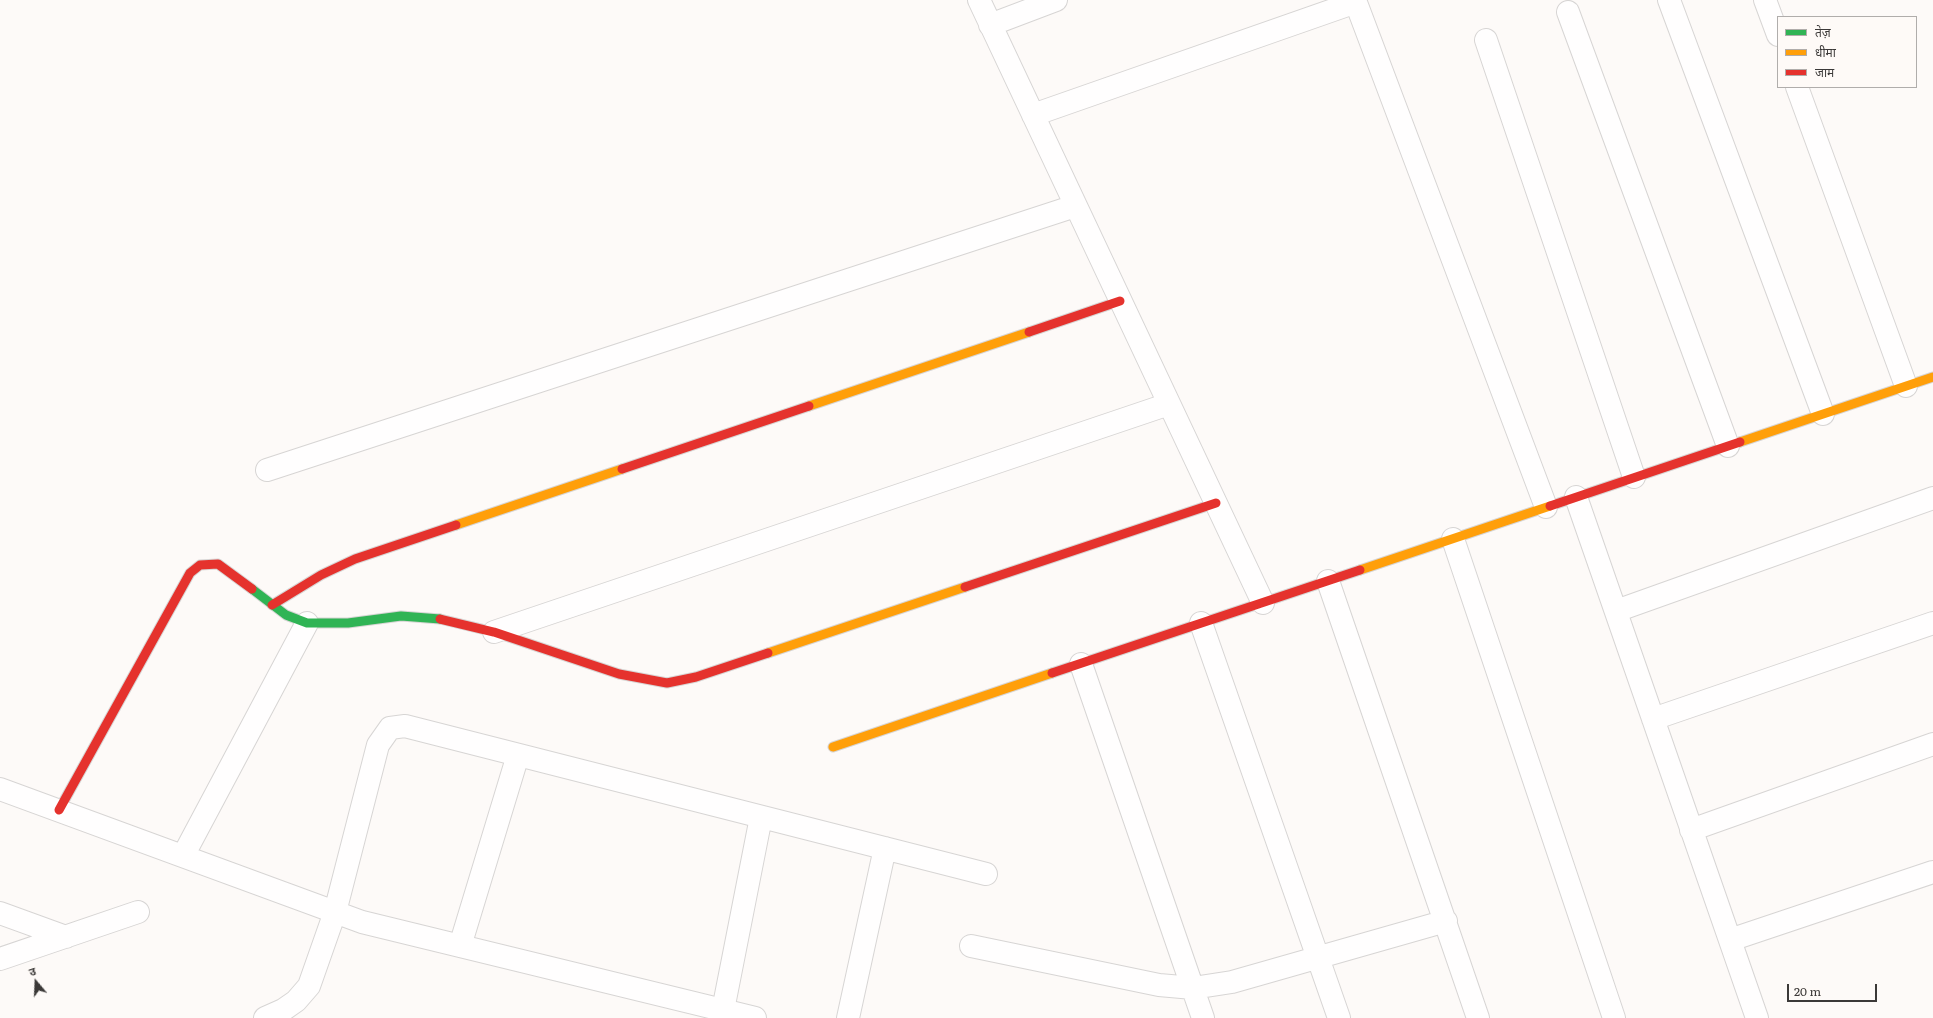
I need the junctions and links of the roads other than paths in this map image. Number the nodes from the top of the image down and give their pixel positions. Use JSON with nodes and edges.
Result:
{"nodes":[{"id":1,"x":978,"y":0,"type":"edge"},
{"id":2,"x":1056,"y":0,"type":"edge"},
{"id":3,"x":1669,"y":0,"type":"edge"},
{"id":4,"x":1765,"y":0,"type":"edge"},
{"id":5,"x":1356,"y":1,"type":"edge"},
{"id":6,"x":1568,"y":12,"type":"dead end"},
{"id":7,"x":990,"y":25,"type":"junction"},
{"id":8,"x":1777,"y":32,"type":"edge"},
{"id":9,"x":1486,"y":40,"type":"dead end"},
{"id":10,"x":1797,"y":88,"type":"edge"},
{"id":11,"x":1033,"y":115,"type":"junction"},
{"id":12,"x":1075,"y":206,"type":"junction"},
{"id":13,"x":1120,"y":301,"type":"junction"},
{"id":14,"x":1933,"y":377,"type":"edge"},
{"id":15,"x":1906,"y":386,"type":"junction"},
{"id":16,"x":1169,"y":404,"type":"junction"},
{"id":17,"x":1823,"y":414,"type":"junction"},
{"id":18,"x":1728,"y":446,"type":"junction"},
{"id":19,"x":267,"y":470,"type":"dead end"},
{"id":20,"x":1634,"y":477,"type":"junction"},
{"id":21,"x":1576,"y":497,"type":"junction"},
{"id":22,"x":1933,"y":498,"type":"edge"},
{"id":23,"x":1216,"y":503,"type":"junction"},
{"id":24,"x":1546,"y":507,"type":"junction"},
{"id":25,"x":1453,"y":539,"type":"junction"},
{"id":26,"x":1328,"y":581,"type":"junction"},
{"id":27,"x":1263,"y":603,"type":"junction"},
{"id":28,"x":272,"y":605,"type":"junction"},
{"id":29,"x":1616,"y":611,"type":"junction"},
{"id":30,"x":307,"y":623,"type":"junction"},
{"id":31,"x":1201,"y":623,"type":"junction"},
{"id":32,"x":1933,"y":623,"type":"edge"},
{"id":33,"x":494,"y":632,"type":"junction"},
{"id":34,"x":1081,"y":664,"type":"junction"},
{"id":35,"x":1653,"y":719,"type":"junction"},
{"id":36,"x":1933,"y":744,"type":"edge"},
{"id":37,"x":833,"y":747,"type":"dead end"},
{"id":38,"x":518,"y":755,"type":"junction"},
{"id":39,"x":0,"y":789,"type":"edge"},
{"id":40,"x":59,"y":810,"type":"junction"},
{"id":41,"x":761,"y":817,"type":"junction"},
{"id":42,"x":1691,"y":830,"type":"junction"},
{"id":43,"x":885,"y":848,"type":"junction"},
{"id":44,"x":183,"y":856,"type":"junction"},
{"id":45,"x":1933,"y":872,"type":"edge"},
{"id":46,"x":986,"y":874,"type":"dead end"},
{"id":47,"x":138,"y":912,"type":"dead end"},
{"id":48,"x":335,"y":912,"type":"junction"},
{"id":49,"x":0,"y":913,"type":"edge"},
{"id":50,"x":1446,"y":921,"type":"junction"},
{"id":51,"x":66,"y":937,"type":"junction"},
{"id":52,"x":1730,"y":940,"type":"junction"},
{"id":53,"x":460,"y":946,"type":"junction"},
{"id":54,"x":971,"y":946,"type":"dead end"},
{"id":55,"x":1318,"y":956,"type":"junction"},
{"id":56,"x":0,"y":959,"type":"edge"},
{"id":57,"x":1193,"y":988,"type":"junction"},
{"id":58,"x":723,"y":1010,"type":"junction"},
{"id":59,"x":265,"y":1018,"type":"edge"},
{"id":60,"x":755,"y":1018,"type":"edge"},
{"id":61,"x":848,"y":1018,"type":"edge"},
{"id":62,"x":1203,"y":1018,"type":"edge"},
{"id":63,"x":1339,"y":1018,"type":"edge"},
{"id":64,"x":1478,"y":1018,"type":"edge"},
{"id":65,"x":1614,"y":1018,"type":"edge"},
{"id":66,"x":1757,"y":1018,"type":"edge"}],
"edges":[{"from":1,"to":7,"type":"street"},
{"from":2,"to":7,"type":"street"},
{"from":3,"to":17,"type":"street"},
{"from":4,"to":8,"type":"street"},
{"from":5,"to":11,"type":"street"},
{"from":5,"to":24,"type":"street"},
{"from":6,"to":18,"type":"street"},
{"from":7,"to":11,"type":"street"},
{"from":9,"to":20,"type":"street"},
{"from":10,"to":15,"type":"street"},
{"from":11,"to":12,"type":"street"},
{"from":12,"to":13,"type":"street"},
{"from":12,"to":19,"type":"street"},
{"from":13,"to":16,"type":"street"},
{"from":13,"to":28,"type":"street"},
{"from":14,"to":15,"type":"street"},
{"from":15,"to":17,"type":"street"},
{"from":16,"to":23,"type":"street"},
{"from":16,"to":33,"type":"street"},
{"from":17,"to":18,"type":"street"},
{"from":18,"to":20,"type":"street"},
{"from":20,"to":21,"type":"street"},
{"from":21,"to":24,"type":"street"},
{"from":21,"to":29,"type":"street"},
{"from":22,"to":29,"type":"street"},
{"from":23,"to":27,"type":"street"},
{"from":23,"to":33,"type":"street"},
{"from":24,"to":25,"type":"street"},
{"from":25,"to":26,"type":"street"},
{"from":25,"to":65,"type":"street"},
{"from":26,"to":27,"type":"street"},
{"from":26,"to":50,"type":"street"},
{"from":27,"to":31,"type":"street"},
{"from":28,"to":30,"type":"street"},
{"from":28,"to":40,"type":"street"},
{"from":29,"to":35,"type":"street"},
{"from":30,"to":33,"type":"street"},
{"from":30,"to":44,"type":"street"},
{"from":31,"to":34,"type":"street"},
{"from":31,"to":55,"type":"street"},
{"from":32,"to":35,"type":"street"},
{"from":34,"to":37,"type":"street"},
{"from":34,"to":57,"type":"street"},
{"from":35,"to":42,"type":"street"},
{"from":36,"to":42,"type":"street"},
{"from":38,"to":41,"type":"street"},
{"from":38,"to":48,"type":"street"},
{"from":38,"to":53,"type":"street"},
{"from":39,"to":40,"type":"street"},
{"from":40,"to":44,"type":"street"},
{"from":41,"to":43,"type":"street"},
{"from":41,"to":58,"type":"street"},
{"from":42,"to":52,"type":"street"},
{"from":43,"to":46,"type":"street"},
{"from":43,"to":61,"type":"street"},
{"from":44,"to":48,"type":"street"},
{"from":45,"to":52,"type":"street"},
{"from":47,"to":51,"type":"street"},
{"from":48,"to":53,"type":"street"},
{"from":48,"to":59,"type":"street"},
{"from":49,"to":51,"type":"street"},
{"from":50,"to":55,"type":"street"},
{"from":50,"to":64,"type":"street"},
{"from":51,"to":56,"type":"street"},
{"from":52,"to":66,"type":"street"},
{"from":53,"to":58,"type":"street"},
{"from":54,"to":57,"type":"street"},
{"from":55,"to":57,"type":"street"},
{"from":55,"to":63,"type":"street"},
{"from":57,"to":62,"type":"street"},
{"from":58,"to":60,"type":"street"}]}
